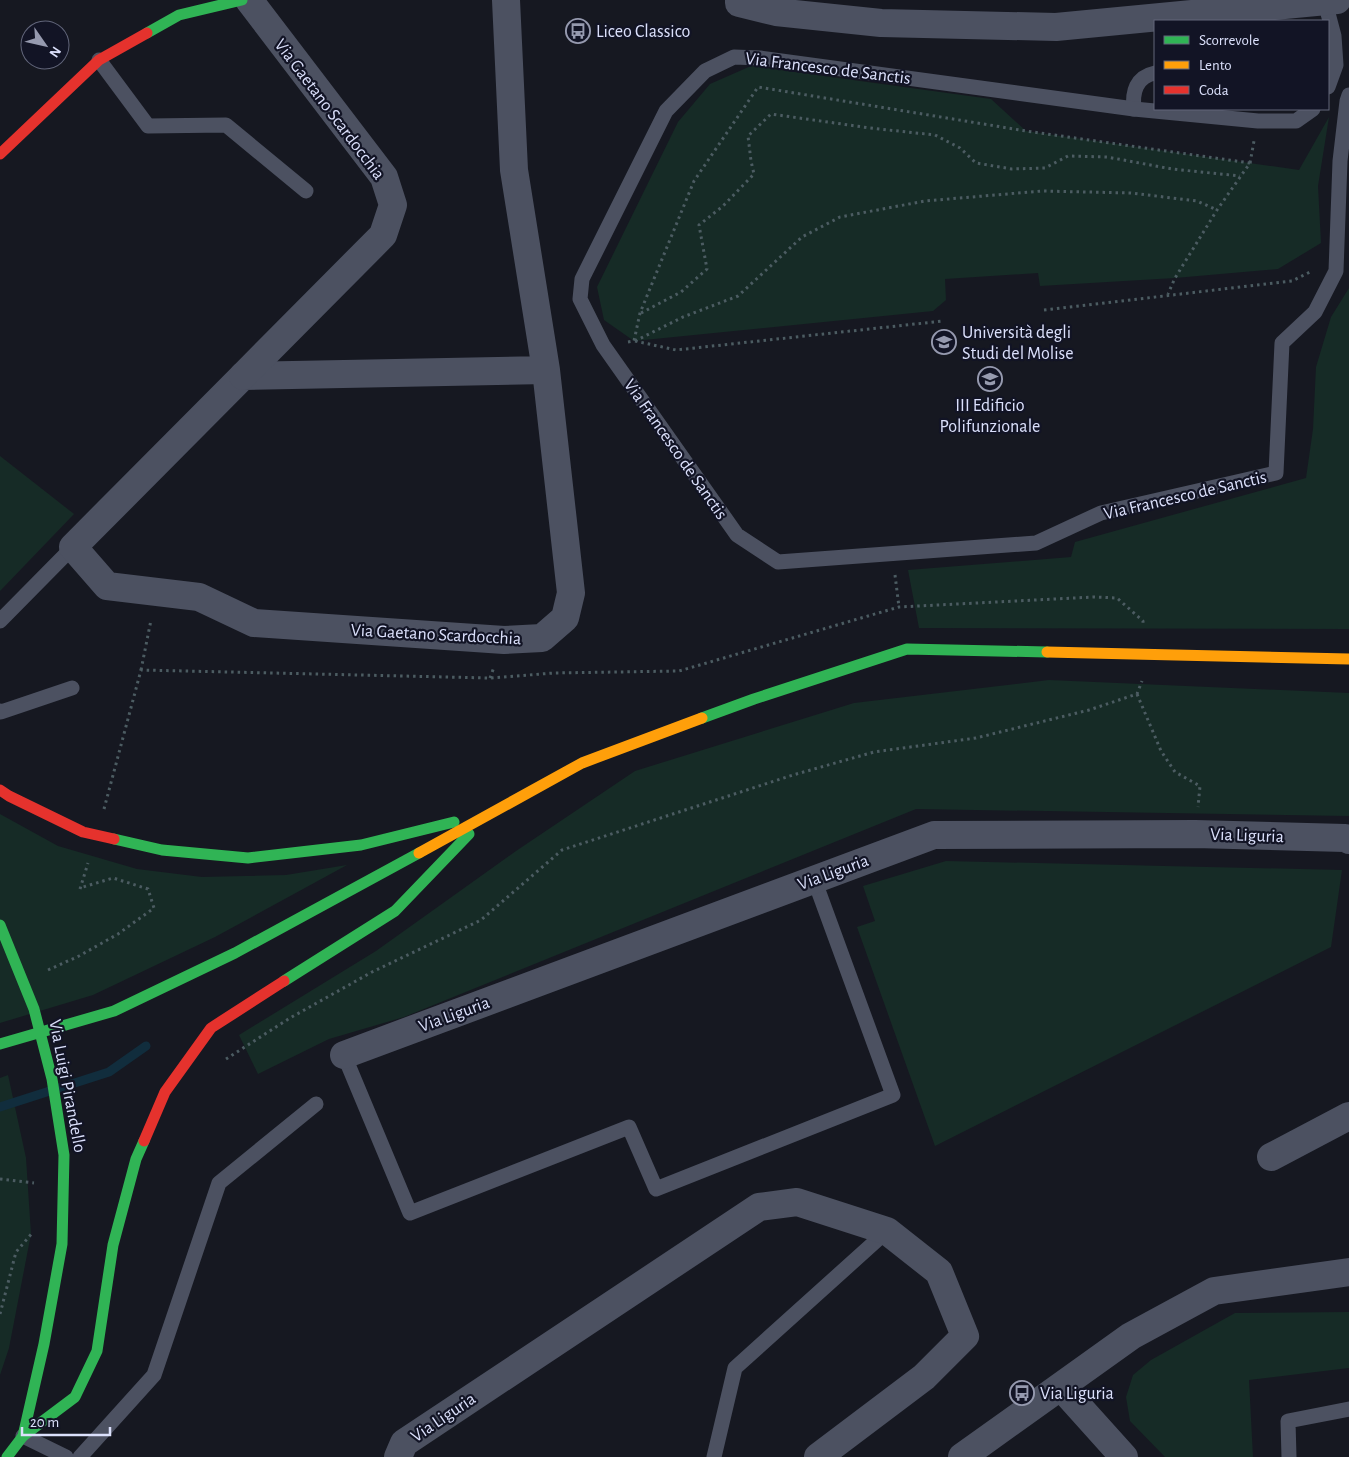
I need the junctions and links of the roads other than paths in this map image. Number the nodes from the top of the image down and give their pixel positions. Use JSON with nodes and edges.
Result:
{"nodes":[{"id":1,"x":242,"y":0,"type":"edge"},
{"id":2,"x":249,"y":0,"type":"edge"},
{"id":3,"x":506,"y":0,"type":"edge"},
{"id":4,"x":739,"y":0,"type":"edge"},
{"id":5,"x":1331,"y":1,"type":"edge"},
{"id":6,"x":99,"y":60,"type":"junction"},
{"id":7,"x":1154,"y":73,"type":"edge"},
{"id":8,"x":1329,"y":84,"type":"edge"},
{"id":9,"x":1349,"y":95,"type":"edge"},
{"id":10,"x":1134,"y":109,"type":"junction"},
{"id":11,"x":1287,"y":110,"type":"edge"},
{"id":12,"x":1312,"y":110,"type":"edge"},
{"id":13,"x":1277,"y":121,"type":"junction"},
{"id":14,"x":0,"y":154,"type":"edge"},
{"id":15,"x":306,"y":191,"type":"dead end"},
{"id":16,"x":546,"y":370,"type":"junction"},
{"id":17,"x":243,"y":376,"type":"junction"},
{"id":18,"x":73,"y":547,"type":"junction"},
{"id":19,"x":0,"y":621,"type":"edge"},
{"id":20,"x":1349,"y":659,"type":"edge"},
{"id":21,"x":72,"y":688,"type":"dead end"},
{"id":22,"x":0,"y":711,"type":"edge"},
{"id":23,"x":0,"y":790,"type":"edge"},
{"id":24,"x":489,"y":813,"type":"junction"},
{"id":25,"x":1349,"y":840,"type":"edge"},
{"id":26,"x":814,"y":879,"type":"junction"},
{"id":27,"x":0,"y":925,"type":"edge"},
{"id":28,"x":0,"y":1044,"type":"edge"},
{"id":29,"x":344,"y":1055,"type":"joint"},
{"id":30,"x":316,"y":1104,"type":"dead end"},
{"id":31,"x":1349,"y":1116,"type":"edge"},
{"id":32,"x":1271,"y":1157,"type":"dead end"},
{"id":33,"x":887,"y":1231,"type":"junction"},
{"id":34,"x":1349,"y":1272,"type":"edge"},
{"id":35,"x":1061,"y":1387,"type":"junction"},
{"id":36,"x":1349,"y":1409,"type":"edge"},
{"id":37,"x":22,"y":1436,"type":"junction"},
{"id":38,"x":8,"y":1457,"type":"edge"},
{"id":39,"x":66,"y":1457,"type":"edge"},
{"id":40,"x":80,"y":1457,"type":"edge"},
{"id":41,"x":398,"y":1457,"type":"edge"},
{"id":42,"x":714,"y":1457,"type":"edge"},
{"id":43,"x":818,"y":1457,"type":"edge"},
{"id":44,"x":962,"y":1457,"type":"edge"},
{"id":45,"x":1124,"y":1457,"type":"edge"},
{"id":46,"x":1289,"y":1457,"type":"edge"}],
"edges":[{"from":1,"to":6,"type":"street"},
{"from":2,"to":17,"type":"street","name":"Via Gaetano Scardocchia"},
{"from":3,"to":16,"type":"street","name":"Via Gaetano Scardocchia"},
{"from":4,"to":5,"type":"street"},
{"from":5,"to":8,"type":"lane"},
{"from":6,"to":14,"type":"street"},
{"from":6,"to":15,"type":"lane"},
{"from":7,"to":10,"type":"lane"},
{"from":9,"to":10,"type":"lane","name":"Via Francesco de Sanctis"},
{"from":10,"to":13,"type":"lane","name":"Via Francesco de Sanctis"},
{"from":11,"to":13,"type":"lane"},
{"from":12,"to":13,"type":"lane","name":"Via Francesco de Sanctis"},
{"from":16,"to":17,"type":"street"},
{"from":16,"to":18,"type":"street","name":"Via Gaetano Scardocchia"},
{"from":17,"to":18,"type":"street","name":"Via Gaetano Scardocchia"},
{"from":18,"to":19,"type":"lane","name":"Via Gaetano Scardocchia"},
{"from":20,"to":24,"type":"street"},
{"from":21,"to":22,"type":"lane"},
{"from":23,"to":24,"type":"street"},
{"from":24,"to":28,"type":"street"},
{"from":24,"to":37,"type":"street"},
{"from":25,"to":26,"type":"street","name":"Via Liguria"},
{"from":26,"to":29,"type":"street","name":"Via Liguria"},
{"from":26,"to":29,"type":"lane"},
{"from":27,"to":37,"type":"street","name":"Via Luigi Pirandello"},
{"from":30,"to":40,"type":"lane"},
{"from":31,"to":32,"type":"street"},
{"from":33,"to":41,"type":"street","name":"Via Liguria"},
{"from":33,"to":42,"type":"lane"},
{"from":33,"to":43,"type":"street","name":"Via Liguria"},
{"from":34,"to":35,"type":"street"},
{"from":35,"to":44,"type":"street"},
{"from":35,"to":45,"type":"street"},
{"from":36,"to":46,"type":"lane"},
{"from":37,"to":38,"type":"street","name":"Via Luigi Pirandello"},
{"from":37,"to":39,"type":"lane"}]}
